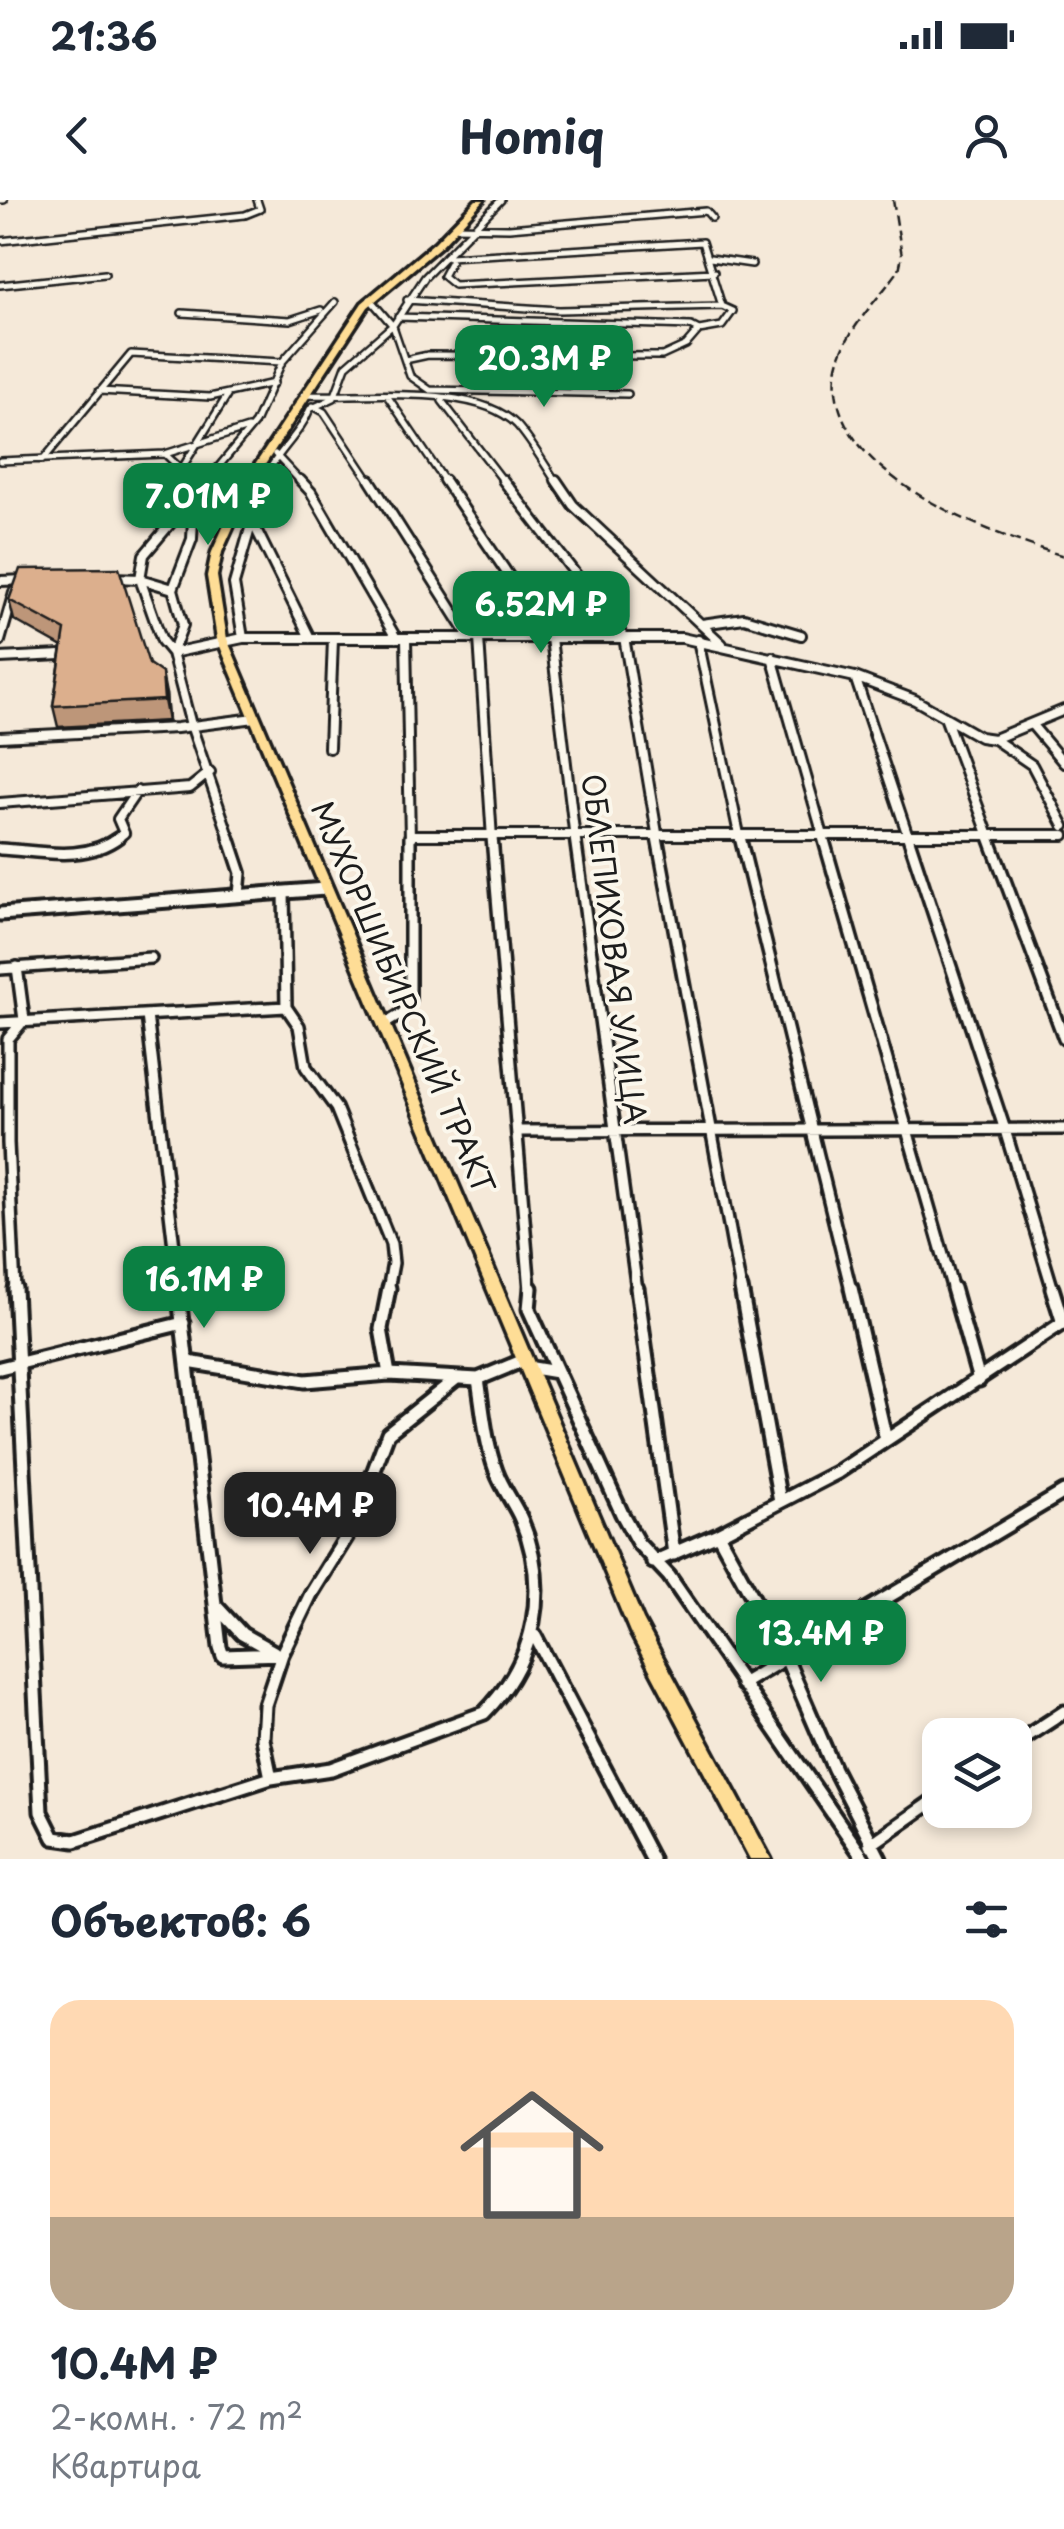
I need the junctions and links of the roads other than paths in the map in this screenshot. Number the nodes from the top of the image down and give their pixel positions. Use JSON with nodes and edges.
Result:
{"nodes":[{"id":1,"x":257,"y":200,"type":"edge"},
{"id":2,"x":480,"y":200,"type":"edge"},
{"id":3,"x":501,"y":200,"type":"edge"},
{"id":4,"x":712,"y":218,"type":"dead end"},
{"id":5,"x":455,"y":227,"type":"junction"},
{"id":6,"x":480,"y":230,"type":"junction"},
{"id":7,"x":0,"y":241,"type":"edge"},
{"id":8,"x":452,"y":257,"type":"junction"},
{"id":9,"x":710,"y":258,"type":"junction"},
{"id":10,"x":752,"y":264,"type":"dead end"},
{"id":11,"x":714,"y":272,"type":"junction"},
{"id":12,"x":104,"y":274,"type":"dead end"},
{"id":13,"x":0,"y":286,"type":"edge"},
{"id":14,"x":721,"y":296,"type":"junction"},
{"id":15,"x":370,"y":299,"type":"junction"},
{"id":16,"x":408,"y":300,"type":"junction"},
{"id":17,"x":335,"y":302,"type":"dead end"},
{"id":18,"x":190,"y":306,"type":"dead end"},
{"id":19,"x":722,"y":306,"type":"junction"},
{"id":20,"x":698,"y":307,"type":"junction"},
{"id":21,"x":324,"y":310,"type":"junction"},
{"id":22,"x":398,"y":317,"type":"junction"},
{"id":23,"x":290,"y":320,"type":"junction"},
{"id":24,"x":394,"y":326,"type":"junction"},
{"id":25,"x":699,"y":330,"type":"junction"},
{"id":26,"x":306,"y":331,"type":"junction"},
{"id":27,"x":404,"y":360,"type":"junction"},
{"id":28,"x":282,"y":362,"type":"junction"},
{"id":29,"x":274,"y":383,"type":"junction"},
{"id":30,"x":99,"y":392,"type":"junction"},
{"id":31,"x":628,"y":394,"type":"dead end"},
{"id":32,"x":303,"y":395,"type":"junction"},
{"id":33,"x":227,"y":396,"type":"junction"},
{"id":34,"x":457,"y":396,"type":"junction"},
{"id":35,"x":388,"y":397,"type":"junction"},
{"id":36,"x":334,"y":398,"type":"junction"},
{"id":37,"x":442,"y":401,"type":"junction"},
{"id":38,"x":313,"y":406,"type":"junction"},
{"id":39,"x":256,"y":423,"type":"junction"},
{"id":40,"x":198,"y":441,"type":"junction"},
{"id":41,"x":274,"y":453,"type":"junction"},
{"id":42,"x":164,"y":454,"type":"junction"},
{"id":43,"x":43,"y":460,"type":"junction"},
{"id":44,"x":0,"y":462,"type":"edge"},
{"id":45,"x":182,"y":468,"type":"junction"},
{"id":46,"x":200,"y":488,"type":"junction"},
{"id":47,"x":194,"y":498,"type":"junction"},
{"id":48,"x":252,"y":521,"type":"junction"},
{"id":49,"x":102,"y":578,"type":"edge"},
{"id":50,"x":140,"y":579,"type":"junction"},
{"id":51,"x":18,"y":580,"type":"junction"},
{"id":52,"x":34,"y":580,"type":"edge"},
{"id":53,"x":0,"y":581,"type":"edge"},
{"id":54,"x":173,"y":589,"type":"junction"},
{"id":55,"x":702,"y":624,"type":"junction"},
{"id":56,"x":801,"y":635,"type":"dead end"},
{"id":57,"x":624,"y":637,"type":"junction"},
{"id":58,"x":243,"y":638,"type":"junction"},
{"id":59,"x":310,"y":638,"type":"junction"},
{"id":60,"x":333,"y":638,"type":"junction"},
{"id":61,"x":401,"y":638,"type":"junction"},
{"id":62,"x":474,"y":638,"type":"junction"},
{"id":63,"x":552,"y":638,"type":"junction"},
{"id":64,"x":698,"y":640,"type":"junction"},
{"id":65,"x":0,"y":641,"type":"edge"},
{"id":66,"x":224,"y":642,"type":"junction"},
{"id":67,"x":724,"y":645,"type":"junction"},
{"id":68,"x":172,"y":653,"type":"junction"},
{"id":69,"x":62,"y":655,"type":"edge"},
{"id":70,"x":772,"y":657,"type":"junction"},
{"id":71,"x":0,"y":658,"type":"edge"},
{"id":72,"x":855,"y":677,"type":"junction"},
{"id":73,"x":1064,"y":710,"type":"edge"},
{"id":74,"x":945,"y":717,"type":"junction"},
{"id":75,"x":255,"y":718,"type":"junction"},
{"id":76,"x":191,"y":725,"type":"junction"},
{"id":77,"x":1032,"y":725,"type":"junction"},
{"id":78,"x":0,"y":738,"type":"edge"},
{"id":79,"x":994,"y":739,"type":"junction"},
{"id":80,"x":329,"y":748,"type":"dead end"},
{"id":81,"x":1064,"y":763,"type":"edge"},
{"id":82,"x":210,"y":772,"type":"junction"},
{"id":83,"x":137,"y":791,"type":"junction"},
{"id":84,"x":0,"y":802,"type":"edge"},
{"id":85,"x":1064,"y":826,"type":"edge"},
{"id":86,"x":410,"y":834,"type":"junction"},
{"id":87,"x":492,"y":834,"type":"junction"},
{"id":88,"x":820,"y":834,"type":"junction"},
{"id":89,"x":574,"y":835,"type":"junction"},
{"id":90,"x":1064,"y":835,"type":"edge"},
{"id":91,"x":657,"y":836,"type":"junction"},
{"id":92,"x":740,"y":836,"type":"junction"},
{"id":93,"x":908,"y":836,"type":"junction"},
{"id":94,"x":989,"y":836,"type":"junction"},
{"id":95,"x":0,"y":849,"type":"edge"},
{"id":96,"x":326,"y":889,"type":"junction"},
{"id":97,"x":284,"y":892,"type":"junction"},
{"id":98,"x":239,"y":894,"type":"junction"},
{"id":99,"x":0,"y":914,"type":"edge"},
{"id":100,"x":151,"y":958,"type":"dead end"},
{"id":101,"x":17,"y":967,"type":"junction"},
{"id":102,"x":0,"y":969,"type":"edge"},
{"id":103,"x":286,"y":1007,"type":"junction"},
{"id":104,"x":147,"y":1015,"type":"junction"},
{"id":105,"x":24,"y":1020,"type":"junction"},
{"id":106,"x":0,"y":1023,"type":"edge"},
{"id":107,"x":383,"y":1025,"type":"junction"},
{"id":108,"x":4,"y":1036,"type":"edge"},
{"id":109,"x":1064,"y":1038,"type":"edge"},
{"id":110,"x":1064,"y":1129,"type":"edge"},
{"id":111,"x":712,"y":1130,"type":"junction"},
{"id":112,"x":814,"y":1130,"type":"junction"},
{"id":113,"x":906,"y":1130,"type":"junction"},
{"id":114,"x":1005,"y":1130,"type":"junction"},
{"id":115,"x":519,"y":1131,"type":"junction"},
{"id":116,"x":614,"y":1131,"type":"junction"},
{"id":117,"x":1063,"y":1322,"type":"edge"},
{"id":118,"x":183,"y":1323,"type":"junction"},
{"id":119,"x":188,"y":1362,"type":"junction"},
{"id":120,"x":22,"y":1363,"type":"junction"},
{"id":121,"x":525,"y":1364,"type":"junction"},
{"id":122,"x":0,"y":1368,"type":"edge"},
{"id":123,"x":557,"y":1372,"type":"junction"},
{"id":124,"x":390,"y":1374,"type":"junction"},
{"id":125,"x":457,"y":1378,"type":"junction"},
{"id":126,"x":478,"y":1379,"type":"junction"},
{"id":127,"x":979,"y":1380,"type":"junction"},
{"id":128,"x":886,"y":1440,"type":"junction"},
{"id":129,"x":1064,"y":1492,"type":"edge"},
{"id":130,"x":780,"y":1501,"type":"junction"},
{"id":131,"x":718,"y":1534,"type":"junction"},
{"id":132,"x":674,"y":1554,"type":"junction"},
{"id":133,"x":654,"y":1562,"type":"junction"},
{"id":134,"x":216,"y":1604,"type":"junction"},
{"id":135,"x":534,"y":1636,"type":"junction"},
{"id":136,"x":282,"y":1654,"type":"junction"},
{"id":137,"x":786,"y":1658,"type":"junction"},
{"id":138,"x":742,"y":1684,"type":"junction"},
{"id":139,"x":1064,"y":1712,"type":"edge"},
{"id":140,"x":1032,"y":1733,"type":"edge"},
{"id":141,"x":271,"y":1778,"type":"junction"},
{"id":142,"x":922,"y":1809,"type":"edge"},
{"id":143,"x":865,"y":1852,"type":"edge"},
{"id":144,"x":652,"y":1859,"type":"edge"},
{"id":145,"x":761,"y":1859,"type":"edge"},
{"id":146,"x":880,"y":1859,"type":"edge"}],
"edges":[{"from":1,"to":7,"type":"street"},
{"from":2,"to":5,"type":"main road","name":"МУХОРШИБИРСКИЙ ТРАКТ"},
{"from":3,"to":6,"type":"street"},
{"from":4,"to":6,"type":"street"},
{"from":5,"to":6,"type":"street"},
{"from":5,"to":15,"type":"main road","name":"МУХОРШИБИРСКИЙ ТРАКТ"},
{"from":6,"to":8,"type":"street"},
{"from":8,"to":9,"type":"street"},
{"from":8,"to":11,"type":"street"},
{"from":8,"to":16,"type":"street"},
{"from":9,"to":10,"type":"street"},
{"from":9,"to":11,"type":"street"},
{"from":11,"to":14,"type":"street"},
{"from":12,"to":13,"type":"street"},
{"from":14,"to":19,"type":"street"},
{"from":14,"to":20,"type":"street"},
{"from":15,"to":24,"type":"street"},
{"from":15,"to":32,"type":"main road","name":"МУХОРШИБИРСКИЙ ТРАКТ"},
{"from":16,"to":20,"type":"street"},
{"from":16,"to":22,"type":"street"},
{"from":17,"to":21,"type":"street"},
{"from":18,"to":23,"type":"street"},
{"from":19,"to":20,"type":"street"},
{"from":19,"to":25,"type":"street"},
{"from":21,"to":23,"type":"street"},
{"from":21,"to":26,"type":"street"},
{"from":22,"to":24,"type":"street"},
{"from":22,"to":25,"type":"street"},
{"from":23,"to":26,"type":"street"},
{"from":24,"to":27,"type":"street"},
{"from":24,"to":36,"type":"street"},
{"from":25,"to":27,"type":"street"},
{"from":26,"to":28,"type":"street"},
{"from":27,"to":34,"type":"street"},
{"from":28,"to":29,"type":"street"},
{"from":28,"to":30,"type":"street"},
{"from":29,"to":33,"type":"street"},
{"from":29,"to":39,"type":"street"},
{"from":30,"to":33,"type":"street"},
{"from":30,"to":43,"type":"street"},
{"from":31,"to":34,"type":"street"},
{"from":32,"to":36,"type":"street"},
{"from":32,"to":41,"type":"main road","name":"МУХОРШИБИРСКИЙ ТРАКТ"},
{"from":33,"to":40,"type":"street"},
{"from":34,"to":37,"type":"street"},
{"from":34,"to":55,"type":"street"},
{"from":35,"to":36,"type":"street"},
{"from":35,"to":37,"type":"street"},
{"from":35,"to":63,"type":"street","name":"ОБЛЕПИХОВАЯ УЛИЦА"},
{"from":36,"to":38,"type":"street"},
{"from":37,"to":57,"type":"street"},
{"from":38,"to":41,"type":"street"},
{"from":38,"to":62,"type":"street"},
{"from":39,"to":40,"type":"street"},
{"from":39,"to":46,"type":"street"},
{"from":40,"to":42,"type":"street"},
{"from":40,"to":45,"type":"street"},
{"from":41,"to":48,"type":"street"},
{"from":41,"to":61,"type":"street"},
{"from":41,"to":66,"type":"main road","name":"МУХОРШИБИРСКИЙ ТРАКТ"},
{"from":42,"to":43,"type":"street"},
{"from":42,"to":45,"type":"street"},
{"from":43,"to":44,"type":"street"},
{"from":45,"to":46,"type":"street"},
{"from":46,"to":47,"type":"street"},
{"from":47,"to":50,"type":"street"},
{"from":47,"to":54,"type":"street"},
{"from":48,"to":58,"type":"street"},
{"from":48,"to":59,"type":"street"},
{"from":49,"to":50,"type":"street"},
{"from":50,"to":54,"type":"street"},
{"from":50,"to":68,"type":"street"},
{"from":51,"to":52,"type":"street"},
{"from":51,"to":53,"type":"street"},
{"from":51,"to":65,"type":"street"},
{"from":54,"to":68,"type":"street"},
{"from":55,"to":56,"type":"street"},
{"from":55,"to":67,"type":"street"},
{"from":57,"to":63,"type":"street"},
{"from":57,"to":64,"type":"street"},
{"from":57,"to":91,"type":"street"},
{"from":58,"to":59,"type":"street"},
{"from":58,"to":66,"type":"street"},
{"from":59,"to":60,"type":"street"},
{"from":60,"to":61,"type":"street"},
{"from":60,"to":80,"type":"street"},
{"from":61,"to":62,"type":"street"},
{"from":61,"to":86,"type":"street"},
{"from":62,"to":63,"type":"street"},
{"from":62,"to":87,"type":"street"},
{"from":63,"to":89,"type":"street","name":"ОБЛЕПИХОВАЯ УЛИЦА"},
{"from":64,"to":67,"type":"street"},
{"from":64,"to":92,"type":"street"},
{"from":66,"to":68,"type":"street"},
{"from":66,"to":75,"type":"main road","name":"МУХОРШИБИРСКИЙ ТРАКТ"},
{"from":67,"to":70,"type":"street"},
{"from":68,"to":76,"type":"street"},
{"from":69,"to":71,"type":"street"},
{"from":70,"to":72,"type":"street"},
{"from":70,"to":88,"type":"street"},
{"from":72,"to":74,"type":"street"},
{"from":72,"to":93,"type":"street"},
{"from":73,"to":77,"type":"street"},
{"from":74,"to":79,"type":"street"},
{"from":74,"to":94,"type":"street"},
{"from":75,"to":76,"type":"street"},
{"from":75,"to":96,"type":"main road","name":"МУХОРШИБИРСКИЙ ТРАКТ"},
{"from":76,"to":78,"type":"street"},
{"from":76,"to":82,"type":"street"},
{"from":77,"to":79,"type":"street"},
{"from":77,"to":81,"type":"street"},
{"from":79,"to":85,"type":"street"},
{"from":82,"to":83,"type":"street"},
{"from":82,"to":98,"type":"street"},
{"from":83,"to":84,"type":"street"},
{"from":83,"to":95,"type":"street"},
{"from":86,"to":87,"type":"street"},
{"from":86,"to":107,"type":"street"},
{"from":87,"to":89,"type":"street"},
{"from":87,"to":115,"type":"street"},
{"from":88,"to":92,"type":"street"},
{"from":88,"to":93,"type":"street"},
{"from":88,"to":113,"type":"street"},
{"from":89,"to":91,"type":"street"},
{"from":89,"to":116,"type":"street","name":"ОБЛЕПИХОВАЯ УЛИЦА"},
{"from":90,"to":94,"type":"street"},
{"from":91,"to":92,"type":"street"},
{"from":91,"to":111,"type":"street"},
{"from":92,"to":112,"type":"street"},
{"from":93,"to":94,"type":"street"},
{"from":93,"to":114,"type":"street"},
{"from":94,"to":109,"type":"street"},
{"from":96,"to":97,"type":"street"},
{"from":96,"to":107,"type":"main road","name":"МУХОРШИБИРСКИЙ ТРАКТ"},
{"from":97,"to":98,"type":"street"},
{"from":97,"to":103,"type":"street"},
{"from":98,"to":99,"type":"street"},
{"from":100,"to":101,"type":"street"},
{"from":101,"to":102,"type":"street"},
{"from":101,"to":105,"type":"street"},
{"from":103,"to":104,"type":"street"},
{"from":103,"to":124,"type":"street"},
{"from":104,"to":105,"type":"street"},
{"from":104,"to":118,"type":"street"},
{"from":105,"to":106,"type":"street"},
{"from":105,"to":108,"type":"street"},
{"from":107,"to":121,"type":"main road","name":"МУХОРШИБИРСКИЙ ТРАКТ"},
{"from":108,"to":120,"type":"street"},
{"from":110,"to":114,"type":"street"},
{"from":111,"to":112,"type":"street"},
{"from":111,"to":116,"type":"street"},
{"from":111,"to":130,"type":"street"},
{"from":112,"to":113,"type":"street"},
{"from":112,"to":128,"type":"street"},
{"from":113,"to":114,"type":"street"},
{"from":113,"to":127,"type":"street"},
{"from":114,"to":117,"type":"street"},
{"from":115,"to":116,"type":"street"},
{"from":115,"to":123,"type":"street"},
{"from":116,"to":132,"type":"street","name":"ОБЛЕПИХОВАЯ УЛИЦА"},
{"from":117,"to":127,"type":"street"},
{"from":118,"to":119,"type":"street"},
{"from":118,"to":120,"type":"street"},
{"from":119,"to":124,"type":"street"},
{"from":119,"to":134,"type":"street"},
{"from":120,"to":122,"type":"street"},
{"from":120,"to":141,"type":"street"},
{"from":121,"to":123,"type":"street"},
{"from":121,"to":126,"type":"street"},
{"from":121,"to":145,"type":"main road","name":"МУХОРШИБИРСКИЙ ТРАКТ"},
{"from":123,"to":133,"type":"street"},
{"from":124,"to":125,"type":"street"},
{"from":125,"to":126,"type":"street"},
{"from":125,"to":136,"type":"street"},
{"from":126,"to":135,"type":"street"},
{"from":127,"to":128,"type":"street"},
{"from":128,"to":130,"type":"street"},
{"from":129,"to":137,"type":"street"},
{"from":130,"to":131,"type":"street"},
{"from":131,"to":132,"type":"street"},
{"from":131,"to":137,"type":"street"},
{"from":132,"to":133,"type":"street"},
{"from":133,"to":138,"type":"street"},
{"from":134,"to":136,"type":"street"},
{"from":134,"to":136,"type":"street"},
{"from":135,"to":141,"type":"street"},
{"from":135,"to":144,"type":"street"},
{"from":136,"to":141,"type":"street"},
{"from":137,"to":138,"type":"street"},
{"from":137,"to":143,"type":"street"},
{"from":138,"to":143,"type":"street"},
{"from":139,"to":140,"type":"street"},
{"from":142,"to":143,"type":"street"},
{"from":143,"to":146,"type":"street"}]}
